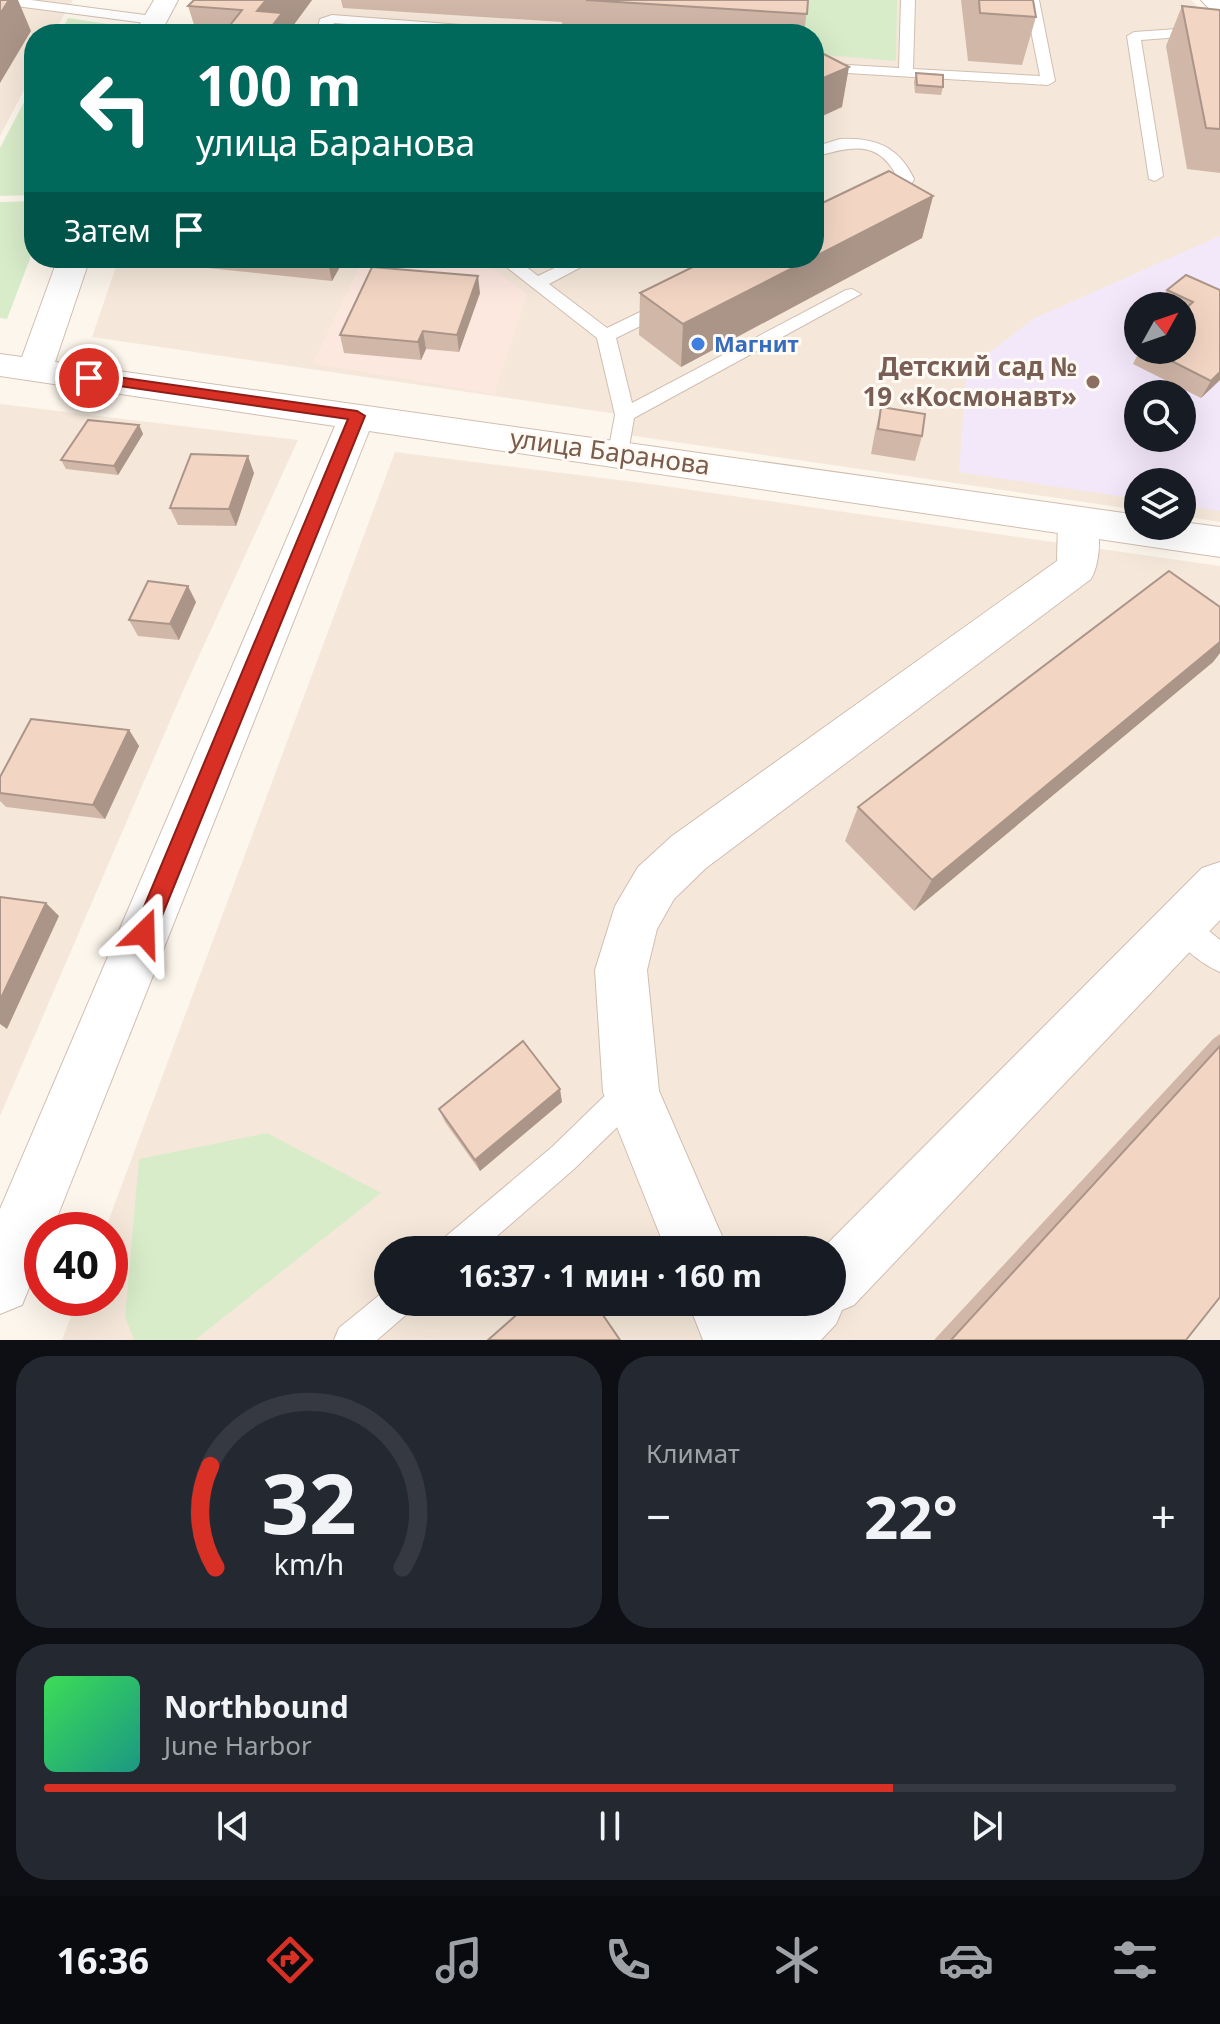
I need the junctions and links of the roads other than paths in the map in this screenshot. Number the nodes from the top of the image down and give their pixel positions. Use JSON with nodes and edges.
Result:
{"nodes":[{"id":1,"x":908,"y":0,"type":"edge"},
{"id":2,"x":1032,"y":0,"type":"edge"},
{"id":3,"x":1213,"y":0,"type":"edge"},
{"id":4,"x":3,"y":3,"type":"edge"},
{"id":5,"x":1220,"y":6,"type":"edge"},
{"id":6,"x":156,"y":18,"type":"edge"},
{"id":7,"x":325,"y":24,"type":"edge"},
{"id":8,"x":397,"y":24,"type":"edge"},
{"id":9,"x":1220,"y":30,"type":"edge"},
{"id":10,"x":824,"y":68,"type":"edge"},
{"id":11,"x":906,"y":72,"type":"junction"},
{"id":12,"x":824,"y":148,"type":"edge"},
{"id":13,"x":1155,"y":176,"type":"dead end"},
{"id":14,"x":866,"y":210,"type":"edge"},
{"id":15,"x":71,"y":268,"type":"edge"},
{"id":16,"x":517,"y":268,"type":"edge"},
{"id":17,"x":568,"y":268,"type":"edge"},
{"id":18,"x":537,"y":283,"type":"junction"},
{"id":19,"x":852,"y":294,"type":"dead end"},
{"id":20,"x":686,"y":297,"type":"edge"},
{"id":21,"x":49,"y":330,"type":"junction"},
{"id":22,"x":606,"y":336,"type":"junction"},
{"id":23,"x":0,"y":357,"type":"edge"},
{"id":24,"x":0,"y":365,"type":"edge"},
{"id":25,"x":35,"y":370,"type":"junction"},
{"id":26,"x":625,"y":415,"type":"junction"},
{"id":27,"x":357,"y":416,"type":"junction"},
{"id":28,"x":618,"y":453,"type":"junction"},
{"id":29,"x":1078,"y":521,"type":"junction"},
{"id":30,"x":1220,"y":542,"type":"edge"},
{"id":31,"x":1220,"y":885,"type":"edge"},
{"id":32,"x":1201,"y":942,"type":"edge"},
{"id":33,"x":631,"y":1092,"type":"junction"},
{"id":34,"x":472,"y":1236,"type":"edge"},
{"id":35,"x":691,"y":1236,"type":"edge"},
{"id":36,"x":846,"y":1270,"type":"edge"},
{"id":37,"x":0,"y":1283,"type":"edge"},
{"id":38,"x":379,"y":1316,"type":"edge"},
{"id":39,"x":725,"y":1316,"type":"edge"},
{"id":40,"x":800,"y":1316,"type":"edge"},
{"id":41,"x":351,"y":1340,"type":"edge"},
{"id":42,"x":735,"y":1340,"type":"edge"},
{"id":43,"x":777,"y":1340,"type":"edge"}],
"edges":[{"from":1,"to":11,"type":"lane"},
{"from":2,"to":11,"type":"lane"},
{"from":3,"to":5,"type":"street"},
{"from":4,"to":6,"type":"lane"},
{"from":7,"to":8,"type":"lane"},
{"from":9,"to":13,"type":"lane"},
{"from":10,"to":11,"type":"lane"},
{"from":12,"to":14,"type":"lane"},
{"from":15,"to":21,"type":"street"},
{"from":16,"to":18,"type":"lane"},
{"from":17,"to":18,"type":"lane"},
{"from":18,"to":22,"type":"lane"},
{"from":19,"to":26,"type":"lane"},
{"from":20,"to":22,"type":"lane"},
{"from":21,"to":23,"type":"street"},
{"from":21,"to":25,"type":"street"},
{"from":22,"to":26,"type":"lane"},
{"from":24,"to":25,"type":"street","name":"улица Баранова"},
{"from":25,"to":27,"type":"street","name":"улица Баранова"},
{"from":26,"to":28,"type":"lane"},
{"from":27,"to":28,"type":"street","name":"улица Баранова"},
{"from":27,"to":37,"type":"street"},
{"from":28,"to":29,"type":"street","name":"улица Баранова"},
{"from":29,"to":30,"type":"street","name":"улица Баранова"},
{"from":29,"to":33,"type":"street"},
{"from":31,"to":32,"type":"street"},
{"from":32,"to":36,"type":"street"},
{"from":33,"to":34,"type":"lane"},
{"from":33,"to":35,"type":"street"},
{"from":38,"to":41,"type":"lane"},
{"from":39,"to":42,"type":"street"},
{"from":40,"to":43,"type":"street"}]}
